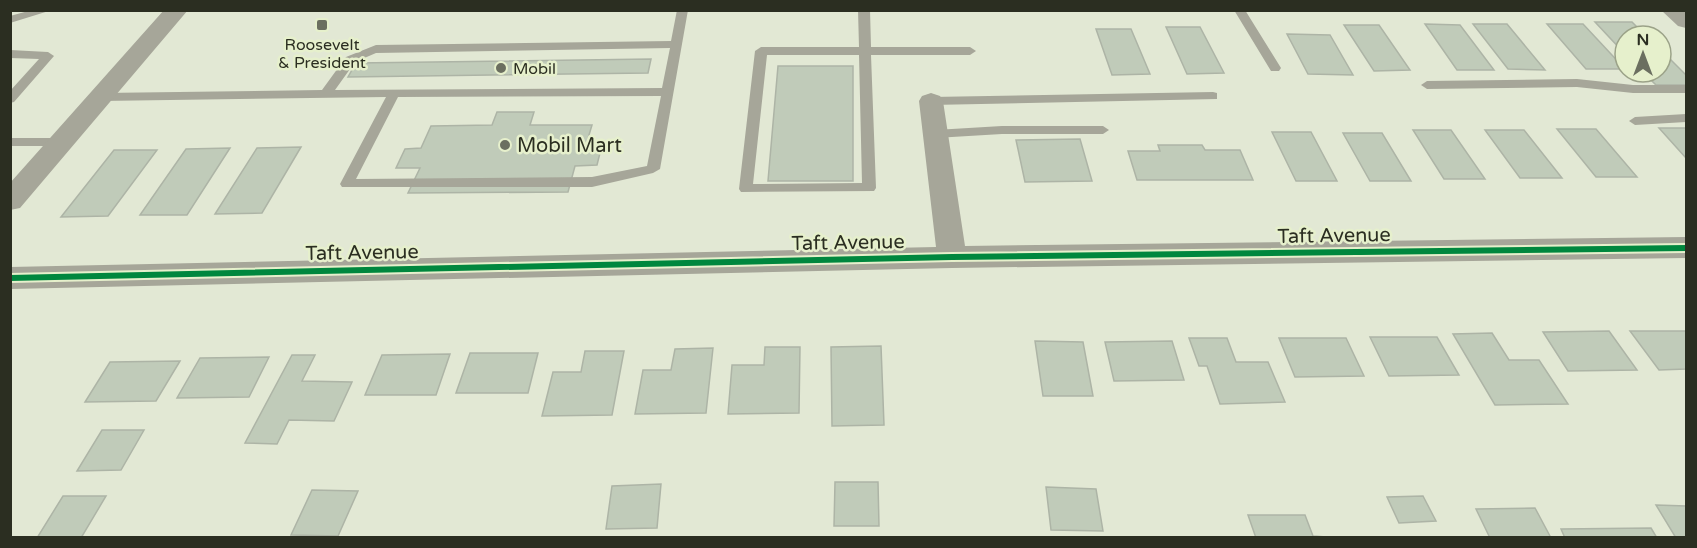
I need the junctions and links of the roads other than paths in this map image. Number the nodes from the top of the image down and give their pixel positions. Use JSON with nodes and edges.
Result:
{"nodes":[{"id":1,"x":47,"y":10,"type":"edge"},
{"id":2,"x":177,"y":10,"type":"edge"},
{"id":3,"x":683,"y":10,"type":"edge"},
{"id":4,"x":864,"y":10,"type":"edge"},
{"id":5,"x":1239,"y":10,"type":"edge"},
{"id":6,"x":1672,"y":10,"type":"edge"},
{"id":7,"x":10,"y":20,"type":"edge"},
{"id":8,"x":1686,"y":21,"type":"edge"},
{"id":9,"x":676,"y":44,"type":"junction"},
{"id":10,"x":970,"y":51,"type":"dead end"},
{"id":11,"x":865,"y":52,"type":"junction"},
{"id":12,"x":10,"y":54,"type":"edge"},
{"id":13,"x":1275,"y":68,"type":"dead end"},
{"id":14,"x":1427,"y":86,"type":"dead end"},
{"id":15,"x":1686,"y":89,"type":"edge"},
{"id":16,"x":668,"y":92,"type":"junction"},
{"id":17,"x":326,"y":94,"type":"junction"},
{"id":18,"x":393,"y":95,"type":"junction"},
{"id":19,"x":1213,"y":96,"type":"dead end"},
{"id":20,"x":101,"y":98,"type":"junction"},
{"id":21,"x":10,"y":99,"type":"edge"},
{"id":22,"x":932,"y":101,"type":"joint"},
{"id":23,"x":1686,"y":118,"type":"edge"},
{"id":24,"x":1635,"y":121,"type":"dead end"},
{"id":25,"x":1103,"y":130,"type":"dead end"},
{"id":26,"x":935,"y":134,"type":"junction"},
{"id":27,"x":10,"y":142,"type":"edge"},
{"id":28,"x":63,"y":142,"type":"junction"},
{"id":29,"x":14,"y":192,"type":"edge"},
{"id":30,"x":1686,"y":248,"type":"edge"},
{"id":31,"x":952,"y":257,"type":"junction"},
{"id":32,"x":10,"y":278,"type":"edge"}],
"edges":[{"from":1,"to":7,"type":"lane"},
{"from":2,"to":20,"type":"street"},
{"from":3,"to":9,"type":"lane"},
{"from":4,"to":11,"type":"lane"},
{"from":5,"to":13,"type":"lane"},
{"from":6,"to":8,"type":"street"},
{"from":9,"to":16,"type":"lane"},
{"from":9,"to":17,"type":"lane"},
{"from":10,"to":11,"type":"lane"},
{"from":11,"to":11,"type":"lane"},
{"from":12,"to":21,"type":"lane"},
{"from":14,"to":15,"type":"lane"},
{"from":16,"to":18,"type":"lane"},
{"from":16,"to":18,"type":"lane"},
{"from":17,"to":18,"type":"lane"},
{"from":17,"to":20,"type":"lane"},
{"from":19,"to":22,"type":"lane"},
{"from":20,"to":28,"type":"street"},
{"from":22,"to":26,"type":"street"},
{"from":23,"to":24,"type":"lane"},
{"from":25,"to":26,"type":"lane"},
{"from":26,"to":31,"type":"street"},
{"from":27,"to":28,"type":"lane"},
{"from":28,"to":29,"type":"street"},
{"from":30,"to":31,"type":"street","name":"Taft Avenue"},
{"from":31,"to":32,"type":"street","name":"Taft Avenue"}]}
